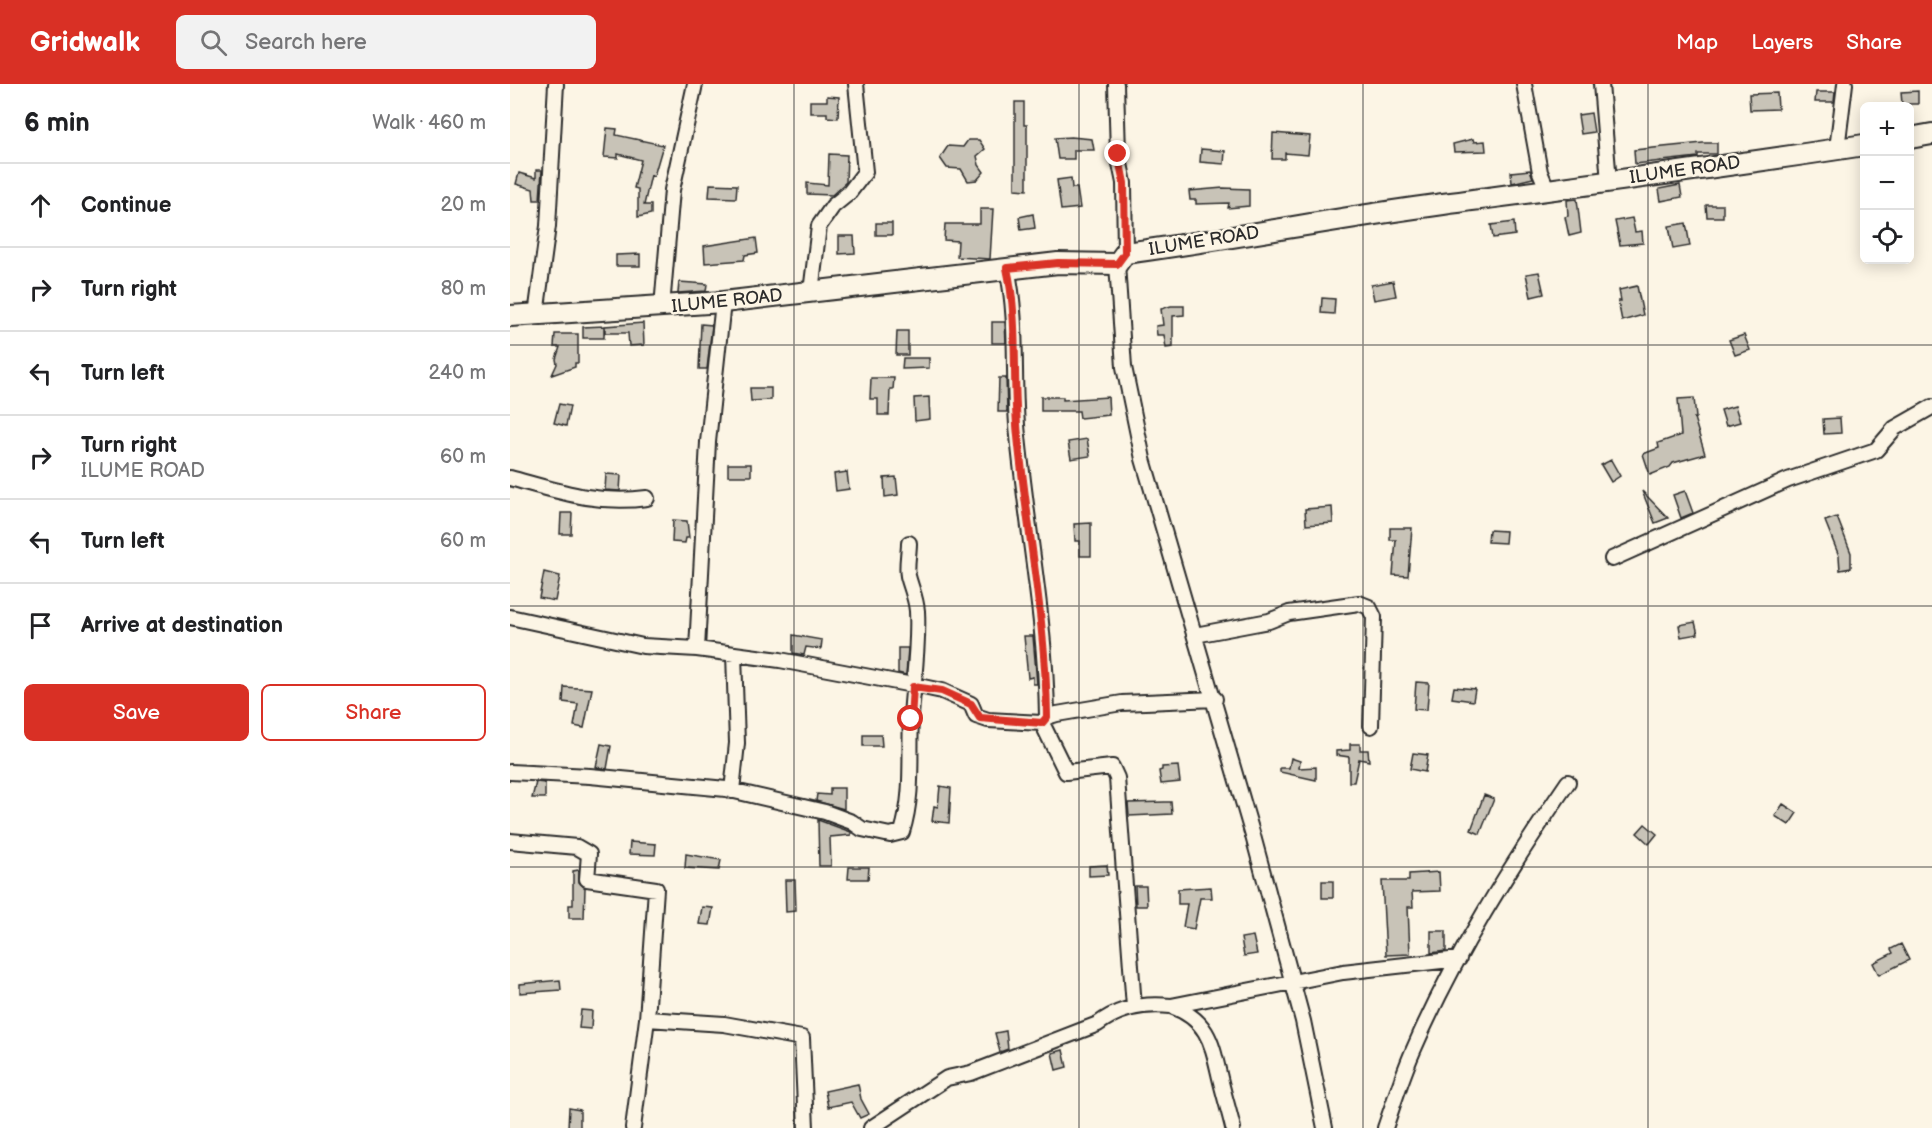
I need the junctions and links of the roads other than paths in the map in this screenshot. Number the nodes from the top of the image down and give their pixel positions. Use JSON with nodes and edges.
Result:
{"nodes":[{"id":1,"x":556,"y":84,"type":"edge"},
{"id":2,"x":695,"y":84,"type":"edge"},
{"id":3,"x":856,"y":84,"type":"edge"},
{"id":4,"x":1116,"y":84,"type":"edge"},
{"id":5,"x":1524,"y":84,"type":"edge"},
{"id":6,"x":1601,"y":84,"type":"edge"},
{"id":7,"x":1845,"y":84,"type":"edge"},
{"id":8,"x":1932,"y":134,"type":"edge"},
{"id":9,"x":1914,"y":137,"type":"edge"},
{"id":10,"x":1860,"y":146,"type":"edge"},
{"id":11,"x":1837,"y":149,"type":"junction"},
{"id":12,"x":1609,"y":182,"type":"junction"},
{"id":13,"x":1548,"y":191,"type":"junction"},
{"id":14,"x":1121,"y":259,"type":"junction"},
{"id":15,"x":1007,"y":268,"type":"junction"},
{"id":16,"x":811,"y":292,"type":"junction"},
{"id":17,"x":723,"y":302,"type":"junction"},
{"id":18,"x":662,"y":307,"type":"junction"},
{"id":19,"x":536,"y":315,"type":"junction"},
{"id":20,"x":510,"y":316,"type":"edge"},
{"id":21,"x":1932,"y":407,"type":"edge"},
{"id":22,"x":510,"y":478,"type":"edge"},
{"id":23,"x":647,"y":498,"type":"dead end"},
{"id":24,"x":909,"y":543,"type":"dead end"},
{"id":25,"x":1612,"y":559,"type":"dead end"},
{"id":26,"x":510,"y":617,"type":"edge"},
{"id":27,"x":1195,"y":635,"type":"junction"},
{"id":28,"x":697,"y":649,"type":"junction"},
{"id":29,"x":734,"y":654,"type":"junction"},
{"id":30,"x":913,"y":687,"type":"junction"},
{"id":31,"x":1215,"y":699,"type":"junction"},
{"id":32,"x":1044,"y":720,"type":"junction"},
{"id":33,"x":1371,"y":726,"type":"dead end"},
{"id":34,"x":510,"y":771,"type":"edge"},
{"id":35,"x":1568,"y":782,"type":"dead end"},
{"id":36,"x":732,"y":791,"type":"junction"},
{"id":37,"x":510,"y":841,"type":"edge"},
{"id":38,"x":1459,"y":959,"type":"junction"},
{"id":39,"x":1292,"y":980,"type":"junction"},
{"id":40,"x":1171,"y":1006,"type":"junction"},
{"id":41,"x":1134,"y":1007,"type":"junction"},
{"id":42,"x":647,"y":1019,"type":"junction"},
{"id":43,"x":633,"y":1128,"type":"edge"},
{"id":44,"x":806,"y":1128,"type":"edge"},
{"id":45,"x":871,"y":1128,"type":"edge"},
{"id":46,"x":1233,"y":1128,"type":"edge"},
{"id":47,"x":1325,"y":1128,"type":"edge"},
{"id":48,"x":1384,"y":1128,"type":"edge"}],
"edges":[{"from":1,"to":19,"type":"street"},
{"from":2,"to":18,"type":"street"},
{"from":3,"to":16,"type":"street"},
{"from":4,"to":14,"type":"street"},
{"from":5,"to":13,"type":"street"},
{"from":6,"to":12,"type":"street"},
{"from":7,"to":11,"type":"street"},
{"from":8,"to":9,"type":"street"},
{"from":10,"to":11,"type":"street","name":"ILUME ROAD"},
{"from":11,"to":12,"type":"street","name":"ILUME ROAD"},
{"from":12,"to":13,"type":"street","name":"ILUME ROAD"},
{"from":13,"to":14,"type":"street","name":"ILUME ROAD"},
{"from":14,"to":15,"type":"street","name":"ILUME ROAD"},
{"from":14,"to":27,"type":"street"},
{"from":15,"to":16,"type":"street","name":"ILUME ROAD"},
{"from":15,"to":32,"type":"street"},
{"from":16,"to":17,"type":"street","name":"ILUME ROAD"},
{"from":17,"to":18,"type":"street","name":"ILUME ROAD"},
{"from":17,"to":28,"type":"street"},
{"from":18,"to":19,"type":"street","name":"ILUME ROAD"},
{"from":19,"to":20,"type":"street","name":"ILUME ROAD"},
{"from":21,"to":25,"type":"street"},
{"from":22,"to":23,"type":"street"},
{"from":24,"to":30,"type":"street"},
{"from":26,"to":28,"type":"street"},
{"from":27,"to":31,"type":"street"},
{"from":27,"to":33,"type":"street"},
{"from":28,"to":29,"type":"street"},
{"from":29,"to":30,"type":"street"},
{"from":29,"to":36,"type":"street"},
{"from":30,"to":32,"type":"street"},
{"from":30,"to":36,"type":"street"},
{"from":31,"to":32,"type":"street"},
{"from":31,"to":39,"type":"street"},
{"from":32,"to":41,"type":"street"},
{"from":34,"to":36,"type":"street"},
{"from":35,"to":38,"type":"street"},
{"from":37,"to":42,"type":"street"},
{"from":38,"to":39,"type":"street"},
{"from":38,"to":48,"type":"street"},
{"from":39,"to":40,"type":"street"},
{"from":39,"to":47,"type":"street"},
{"from":40,"to":41,"type":"street"},
{"from":40,"to":46,"type":"street"},
{"from":41,"to":45,"type":"street"},
{"from":42,"to":43,"type":"street"},
{"from":42,"to":44,"type":"street"}]}
